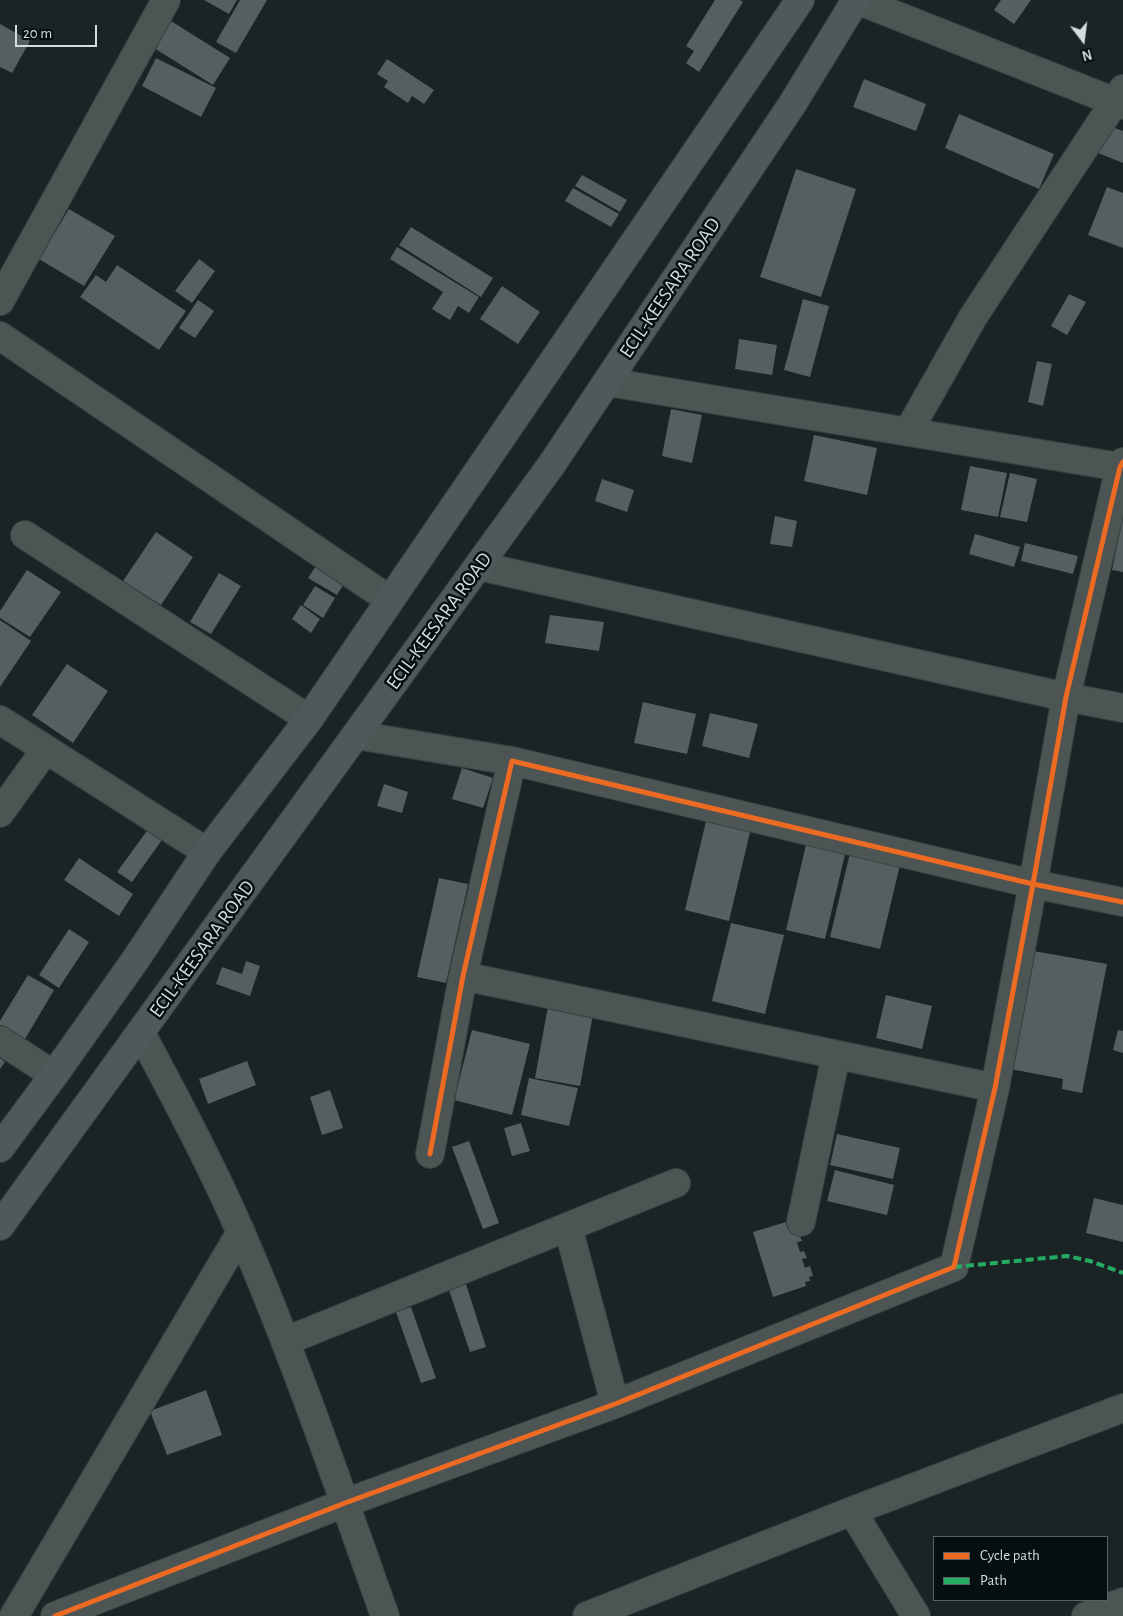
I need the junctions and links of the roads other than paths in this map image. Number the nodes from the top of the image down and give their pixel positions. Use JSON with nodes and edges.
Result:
{"nodes":[{"id":1,"x":166,"y":0,"type":"edge"},
{"id":2,"x":800,"y":0,"type":"edge"},
{"id":3,"x":857,"y":0,"type":"edge"},
{"id":4,"x":1120,"y":99,"type":"edge"},
{"id":5,"x":0,"y":301,"type":"edge"},
{"id":6,"x":0,"y":336,"type":"edge"},
{"id":7,"x":608,"y":382,"type":"junction"},
{"id":8,"x":908,"y":432,"type":"junction"},
{"id":9,"x":1122,"y":464,"type":"edge"},
{"id":10,"x":25,"y":535,"type":"dead end"},
{"id":11,"x":479,"y":566,"type":"junction"},
{"id":12,"x":390,"y":600,"type":"junction"},
{"id":13,"x":1066,"y":698,"type":"junction"},
{"id":14,"x":1123,"y":708,"type":"edge"},
{"id":15,"x":309,"y":719,"type":"junction"},
{"id":16,"x":0,"y":720,"type":"edge"},
{"id":17,"x":356,"y":735,"type":"junction"},
{"id":18,"x":46,"y":749,"type":"junction"},
{"id":19,"x":512,"y":761,"type":"junction"},
{"id":20,"x":0,"y":812,"type":"edge"},
{"id":21,"x":207,"y":852,"type":"junction"},
{"id":22,"x":1033,"y":884,"type":"junction"},
{"id":23,"x":1123,"y":902,"type":"edge"},
{"id":24,"x":463,"y":976,"type":"junction"},
{"id":25,"x":140,"y":1033,"type":"junction"},
{"id":26,"x":0,"y":1040,"type":"edge"},
{"id":27,"x":836,"y":1055,"type":"junction"},
{"id":28,"x":54,"y":1074,"type":"junction"},
{"id":29,"x":995,"y":1088,"type":"junction"},
{"id":30,"x":0,"y":1148,"type":"edge"},
{"id":31,"x":430,"y":1154,"type":"dead end"},
{"id":32,"x":676,"y":1183,"type":"dead end"},
{"id":33,"x":801,"y":1222,"type":"dead end"},
{"id":34,"x":0,"y":1226,"type":"edge"},
{"id":35,"x":568,"y":1227,"type":"junction"},
{"id":36,"x":240,"y":1232,"type":"junction"},
{"id":37,"x":286,"y":1341,"type":"junction"},
{"id":38,"x":615,"y":1404,"type":"junction"},
{"id":39,"x":1123,"y":1408,"type":"edge"},
{"id":40,"x":345,"y":1503,"type":"junction"},
{"id":41,"x":852,"y":1511,"type":"junction"},
{"id":42,"x":1123,"y":1602,"type":"edge"},
{"id":43,"x":14,"y":1616,"type":"edge"},
{"id":44,"x":55,"y":1616,"type":"edge"},
{"id":45,"x":385,"y":1616,"type":"edge"},
{"id":46,"x":587,"y":1616,"type":"edge"},
{"id":47,"x":916,"y":1616,"type":"edge"},
{"id":48,"x":1086,"y":1616,"type":"edge"}],
"edges":[{"from":1,"to":5,"type":"street"},
{"from":2,"to":12,"type":"main road"},
{"from":3,"to":4,"type":"street"},
{"from":3,"to":7,"type":"main road","name":"ECIL-KEESARA ROAD"},
{"from":4,"to":8,"type":"street"},
{"from":6,"to":12,"type":"street"},
{"from":7,"to":8,"type":"street"},
{"from":7,"to":11,"type":"main road","name":"ECIL-KEESARA ROAD"},
{"from":8,"to":9,"type":"street"},
{"from":9,"to":13,"type":"street"},
{"from":10,"to":15,"type":"street"},
{"from":11,"to":13,"type":"street"},
{"from":11,"to":17,"type":"main road","name":"ECIL-KEESARA ROAD"},
{"from":12,"to":15,"type":"main road"},
{"from":13,"to":14,"type":"street"},
{"from":13,"to":22,"type":"street"},
{"from":15,"to":21,"type":"main road"},
{"from":16,"to":18,"type":"street"},
{"from":17,"to":19,"type":"street"},
{"from":17,"to":25,"type":"main road","name":"ECIL-KEESARA ROAD"},
{"from":18,"to":20,"type":"street"},
{"from":18,"to":21,"type":"street"},
{"from":19,"to":22,"type":"street"},
{"from":19,"to":24,"type":"street"},
{"from":21,"to":28,"type":"main road"},
{"from":22,"to":23,"type":"street"},
{"from":22,"to":29,"type":"street"},
{"from":24,"to":27,"type":"street"},
{"from":24,"to":31,"type":"street"},
{"from":25,"to":34,"type":"main road","name":"ECIL-KEESARA ROAD"},
{"from":25,"to":36,"type":"street"},
{"from":26,"to":28,"type":"street"},
{"from":27,"to":29,"type":"street"},
{"from":27,"to":33,"type":"street"},
{"from":28,"to":30,"type":"main road"},
{"from":29,"to":38,"type":"street"},
{"from":32,"to":35,"type":"street"},
{"from":35,"to":37,"type":"street"},
{"from":35,"to":38,"type":"street"},
{"from":36,"to":37,"type":"street"},
{"from":36,"to":43,"type":"street"},
{"from":37,"to":40,"type":"street"},
{"from":38,"to":40,"type":"street"},
{"from":39,"to":41,"type":"street"},
{"from":40,"to":44,"type":"street"},
{"from":40,"to":45,"type":"street"},
{"from":41,"to":46,"type":"street"},
{"from":41,"to":47,"type":"street"},
{"from":42,"to":48,"type":"street"}]}
